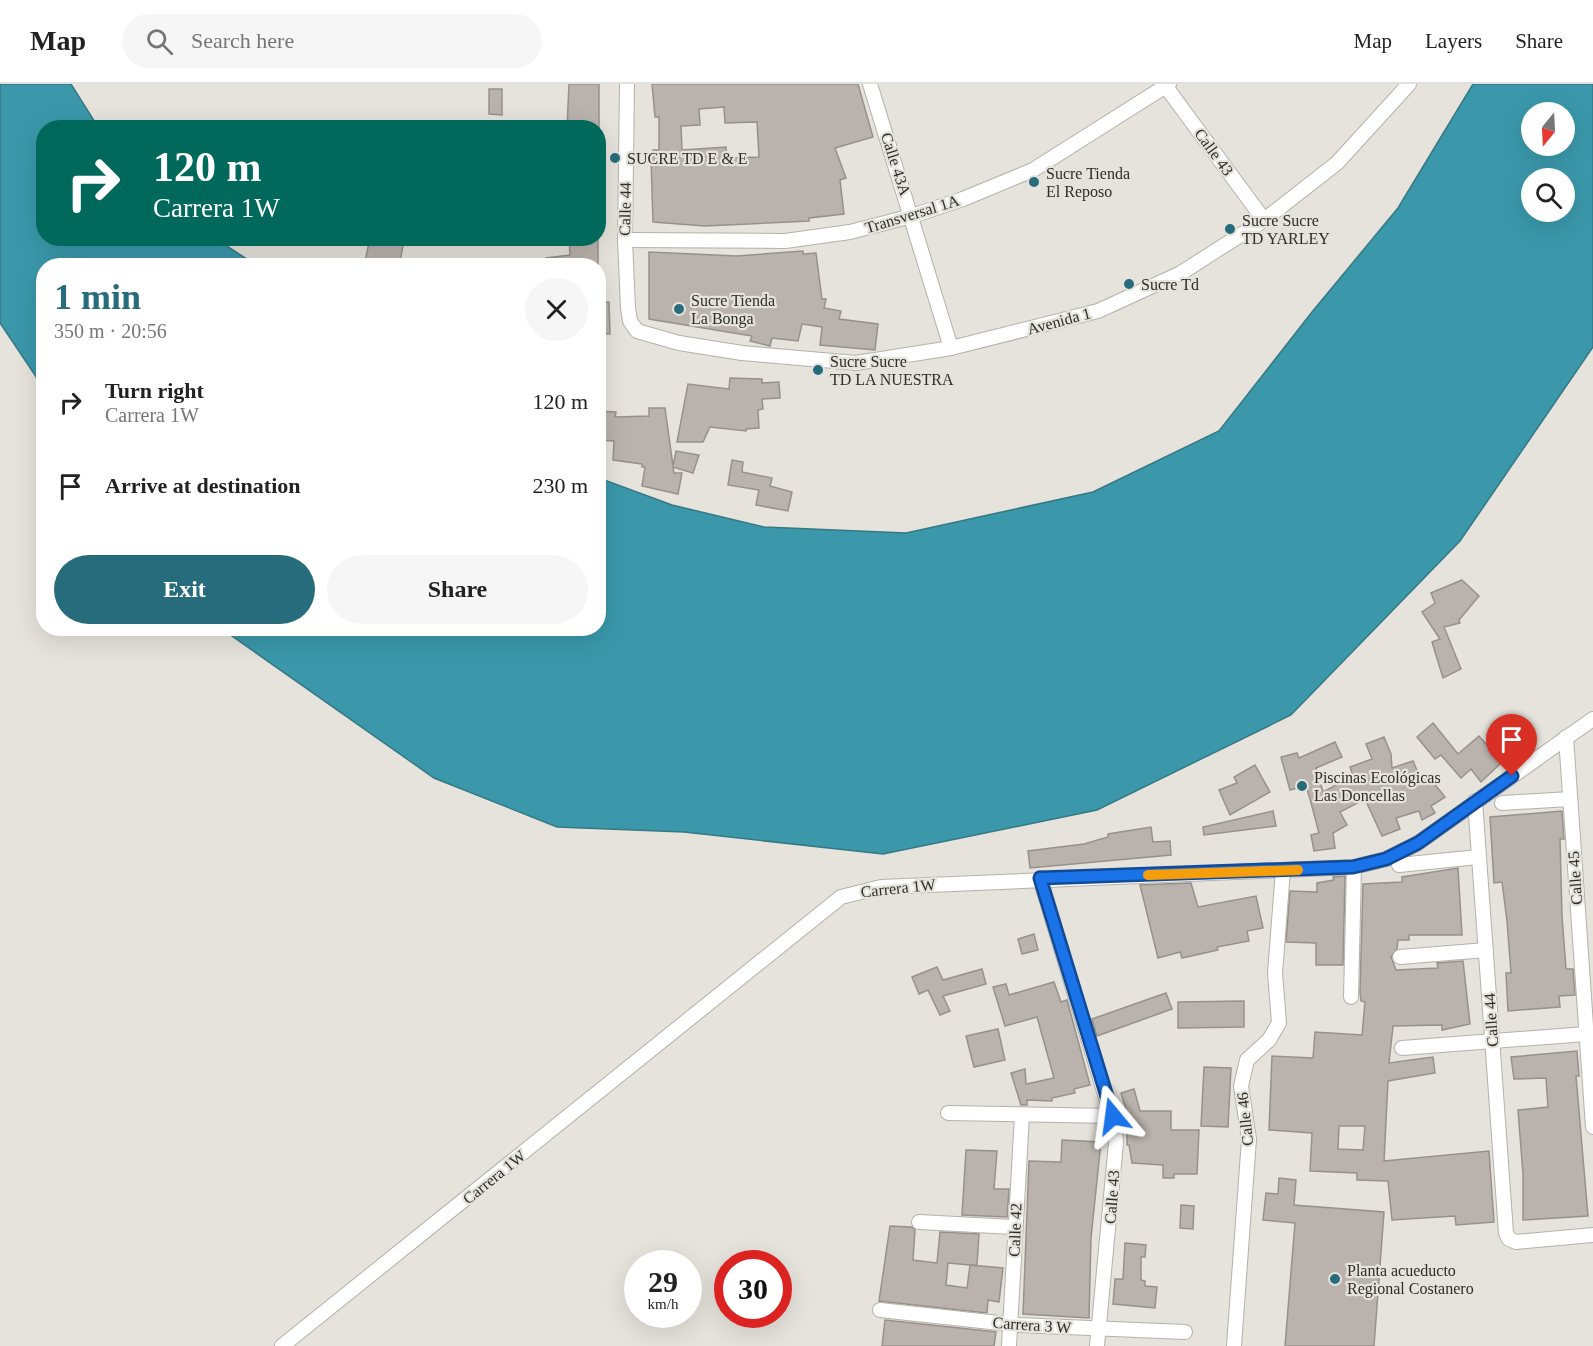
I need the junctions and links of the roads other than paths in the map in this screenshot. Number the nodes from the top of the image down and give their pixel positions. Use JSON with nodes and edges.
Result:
{"nodes":[{"id":1,"x":627,"y":84,"type":"edge"},
{"id":2,"x":870,"y":84,"type":"edge"},
{"id":3,"x":1408,"y":84,"type":"edge"},
{"id":4,"x":1166,"y":85,"type":"edge"},
{"id":5,"x":912,"y":216,"type":"junction"},
{"id":6,"x":1264,"y":220,"type":"junction"},
{"id":7,"x":625,"y":240,"type":"junction"},
{"id":8,"x":637,"y":331,"type":"joint"},
{"id":9,"x":951,"y":348,"type":"junction"},
{"id":10,"x":1593,"y":719,"type":"edge"},
{"id":11,"x":1566,"y":737,"type":"junction"},
{"id":12,"x":1570,"y":799,"type":"junction"},
{"id":13,"x":1475,"y":801,"type":"junction"},
{"id":14,"x":1502,"y":803,"type":"dead end"},
{"id":15,"x":1478,"y":856,"type":"junction"},
{"id":16,"x":1399,"y":865,"type":"dead end"},
{"id":17,"x":1353,"y":867,"type":"junction"},
{"id":18,"x":1283,"y":870,"type":"junction"},
{"id":19,"x":1040,"y":878,"type":"junction"},
{"id":20,"x":1486,"y":950,"type":"junction"},
{"id":21,"x":1400,"y":957,"type":"dead end"},
{"id":22,"x":1351,"y":997,"type":"dead end"},
{"id":23,"x":1586,"y":1034,"type":"junction"},
{"id":24,"x":1493,"y":1042,"type":"junction"},
{"id":25,"x":1401,"y":1048,"type":"dead end"},
{"id":26,"x":948,"y":1113,"type":"dead end"},
{"id":27,"x":1022,"y":1115,"type":"junction"},
{"id":28,"x":1113,"y":1116,"type":"junction"},
{"id":29,"x":1593,"y":1127,"type":"edge"},
{"id":30,"x":919,"y":1222,"type":"dead end"},
{"id":31,"x":1013,"y":1227,"type":"junction"},
{"id":32,"x":1593,"y":1235,"type":"edge"},
{"id":33,"x":880,"y":1310,"type":"dead end"},
{"id":34,"x":1011,"y":1325,"type":"junction"},
{"id":35,"x":1099,"y":1328,"type":"junction"},
{"id":36,"x":1185,"y":1332,"type":"dead end"},
{"id":37,"x":282,"y":1346,"type":"edge"},
{"id":38,"x":1009,"y":1346,"type":"edge"},
{"id":39,"x":1097,"y":1346,"type":"edge"},
{"id":40,"x":1234,"y":1346,"type":"edge"}],
"edges":[{"from":1,"to":7,"type":"street","name":"Calle 44"},
{"from":2,"to":5,"type":"street","name":"Calle 43A"},
{"from":3,"to":6,"type":"street","name":"Avenida 1"},
{"from":4,"to":5,"type":"street","name":"Transversal 1A"},
{"from":4,"to":6,"type":"street","name":"Calle 43"},
{"from":5,"to":7,"type":"street","name":"Transversal 1A"},
{"from":5,"to":9,"type":"street","name":"Calle 43A"},
{"from":6,"to":9,"type":"street","name":"Avenida 1"},
{"from":7,"to":8,"type":"street","name":"Calle 44"},
{"from":8,"to":9,"type":"street","name":"Avenida 1"},
{"from":10,"to":11,"type":"street","name":"Carrera 1W"},
{"from":11,"to":12,"type":"street","name":"Calle 45"},
{"from":11,"to":13,"type":"street","name":"Carrera 1W"},
{"from":12,"to":14,"type":"street"},
{"from":12,"to":23,"type":"street","name":"Calle 45"},
{"from":13,"to":15,"type":"street","name":"Calle 44"},
{"from":13,"to":17,"type":"street","name":"Carrera 1W"},
{"from":15,"to":16,"type":"street"},
{"from":15,"to":20,"type":"street","name":"Calle 44"},
{"from":17,"to":18,"type":"street","name":"Carrera 1W"},
{"from":17,"to":22,"type":"street"},
{"from":18,"to":19,"type":"street","name":"Carrera 1W"},
{"from":18,"to":40,"type":"street","name":"Calle 46"},
{"from":19,"to":28,"type":"street","name":"Calle 43"},
{"from":19,"to":37,"type":"street","name":"Carrera 1W"},
{"from":20,"to":21,"type":"street"},
{"from":20,"to":24,"type":"street","name":"Calle 44"},
{"from":23,"to":24,"type":"street"},
{"from":23,"to":29,"type":"street","name":"Calle 45"},
{"from":24,"to":25,"type":"street"},
{"from":24,"to":32,"type":"street","name":"Calle 44"},
{"from":26,"to":27,"type":"street"},
{"from":27,"to":28,"type":"street"},
{"from":27,"to":31,"type":"street","name":"Calle 42"},
{"from":28,"to":35,"type":"street","name":"Calle 43"},
{"from":30,"to":31,"type":"street"},
{"from":31,"to":34,"type":"street","name":"Calle 42"},
{"from":33,"to":34,"type":"street","name":"Carrera 3 W"},
{"from":34,"to":35,"type":"street","name":"Carrera 3 W"},
{"from":34,"to":38,"type":"street","name":"Calle 42"},
{"from":35,"to":36,"type":"street","name":"Carrera 3 W"},
{"from":35,"to":39,"type":"street","name":"Calle 43"}]}
